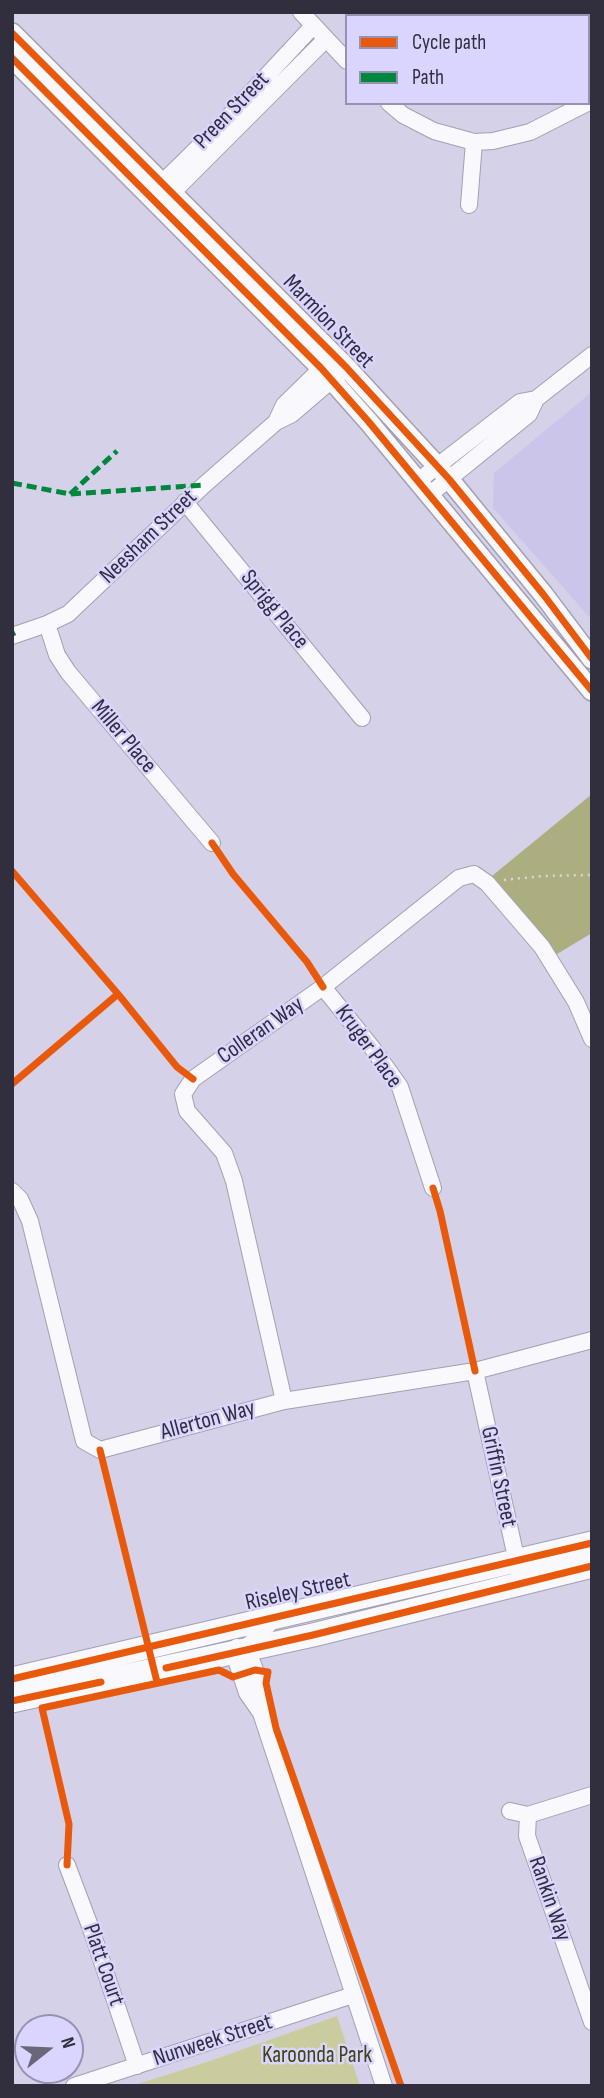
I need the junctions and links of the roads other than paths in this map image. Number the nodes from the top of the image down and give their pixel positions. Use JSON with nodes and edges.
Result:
{"nodes":[{"id":1,"x":301,"y":12,"type":"edge"},
{"id":2,"x":313,"y":26,"type":"junction"},
{"id":3,"x":12,"y":33,"type":"edge"},
{"id":4,"x":326,"y":39,"type":"junction"},
{"id":5,"x":12,"y":58,"type":"edge"},
{"id":6,"x":345,"y":59,"type":"edge"},
{"id":7,"x":391,"y":105,"type":"edge"},
{"id":8,"x":583,"y":105,"type":"edge"},
{"id":9,"x":474,"y":142,"type":"junction"},
{"id":10,"x":161,"y":194,"type":"junction"},
{"id":11,"x":470,"y":205,"type":"dead end"},
{"id":12,"x":592,"y":355,"type":"edge"},
{"id":13,"x":333,"y":368,"type":"junction"},
{"id":14,"x":443,"y":472,"type":"junction"},
{"id":15,"x":424,"y":488,"type":"junction"},
{"id":16,"x":185,"y":502,"type":"junction"},
{"id":17,"x":47,"y":624,"type":"junction"},
{"id":18,"x":12,"y":636,"type":"edge"},
{"id":19,"x":592,"y":659,"type":"edge"},
{"id":20,"x":592,"y":691,"type":"edge"},
{"id":21,"x":362,"y":718,"type":"dead end"},
{"id":22,"x":212,"y":843,"type":"dead end"},
{"id":23,"x":323,"y":988,"type":"junction"},
{"id":24,"x":592,"y":1039,"type":"edge"},
{"id":25,"x":433,"y":1188,"type":"dead end"},
{"id":26,"x":12,"y":1191,"type":"edge"},
{"id":27,"x":592,"y":1340,"type":"edge"},
{"id":28,"x":475,"y":1371,"type":"junction"},
{"id":29,"x":284,"y":1401,"type":"junction"},
{"id":30,"x":592,"y":1543,"type":"edge"},
{"id":31,"x":592,"y":1566,"type":"edge"},
{"id":32,"x":519,"y":1572,"type":"junction"},
{"id":33,"x":275,"y":1618,"type":"junction"},
{"id":34,"x":156,"y":1644,"type":"junction"},
{"id":35,"x":243,"y":1651,"type":"junction"},
{"id":36,"x":12,"y":1679,"type":"edge"},
{"id":37,"x":12,"y":1701,"type":"edge"},
{"id":38,"x":592,"y":1795,"type":"edge"},
{"id":39,"x":510,"y":1811,"type":"dead end"},
{"id":40,"x":528,"y":1815,"type":"junction"},
{"id":41,"x":66,"y":1865,"type":"dead end"},
{"id":42,"x":353,"y":1995,"type":"junction"},
{"id":43,"x":592,"y":2022,"type":"edge"},
{"id":44,"x":137,"y":2066,"type":"junction"},
{"id":45,"x":74,"y":2086,"type":"edge"},
{"id":46,"x":384,"y":2086,"type":"edge"}],
"edges":[{"from":1,"to":2,"type":"street"},
{"from":2,"to":4,"type":"street"},
{"from":2,"to":10,"type":"street","name":"Preen Street"},
{"from":3,"to":10,"type":"main road","name":"Marmion Street"},
{"from":4,"to":6,"type":"street"},
{"from":4,"to":10,"type":"street","name":"Preen Street"},
{"from":5,"to":10,"type":"main road","name":"Marmion Street"},
{"from":7,"to":9,"type":"street"},
{"from":8,"to":9,"type":"street"},
{"from":9,"to":11,"type":"street"},
{"from":10,"to":13,"type":"main road","name":"Marmion Street"},
{"from":12,"to":14,"type":"street"},
{"from":13,"to":14,"type":"main road","name":"Marmion Street"},
{"from":13,"to":15,"type":"main road","name":"Marmion Street"},
{"from":13,"to":16,"type":"street","name":"Neesham Street"},
{"from":14,"to":15,"type":"street"},
{"from":14,"to":19,"type":"main road","name":"Marmion Street"},
{"from":15,"to":20,"type":"main road","name":"Marmion Street"},
{"from":16,"to":17,"type":"street","name":"Neesham Street"},
{"from":16,"to":21,"type":"street","name":"Sprigg Place"},
{"from":17,"to":18,"type":"street","name":"Neesham Street"},
{"from":17,"to":22,"type":"street","name":"Miller Place"},
{"from":23,"to":24,"type":"street","name":"Colleran Way"},
{"from":23,"to":25,"type":"street","name":"Kruger Place"},
{"from":23,"to":29,"type":"street","name":"Colleran Way"},
{"from":26,"to":29,"type":"street","name":"Allerton Way"},
{"from":27,"to":28,"type":"street","name":"Allerton Way"},
{"from":28,"to":29,"type":"street","name":"Allerton Way"},
{"from":28,"to":32,"type":"street","name":"Griffin Street"},
{"from":30,"to":32,"type":"highway","name":"Riseley Street"},
{"from":31,"to":32,"type":"highway","name":"Riseley Street"},
{"from":32,"to":33,"type":"highway","name":"Riseley Street"},
{"from":32,"to":35,"type":"highway","name":"Riseley Street"},
{"from":33,"to":34,"type":"highway","name":"Riseley Street"},
{"from":33,"to":35,"type":"street"},
{"from":34,"to":35,"type":"street"},
{"from":34,"to":36,"type":"highway","name":"Riseley Street"},
{"from":35,"to":37,"type":"highway","name":"Riseley Street"},
{"from":35,"to":42,"type":"street"},
{"from":38,"to":40,"type":"street"},
{"from":39,"to":40,"type":"street"},
{"from":40,"to":43,"type":"street","name":"Rankin Way"},
{"from":41,"to":44,"type":"street","name":"Platt Court"},
{"from":42,"to":44,"type":"street","name":"Nunweek Street"},
{"from":42,"to":46,"type":"street"},
{"from":44,"to":45,"type":"street","name":"Nunweek Street"}]}
